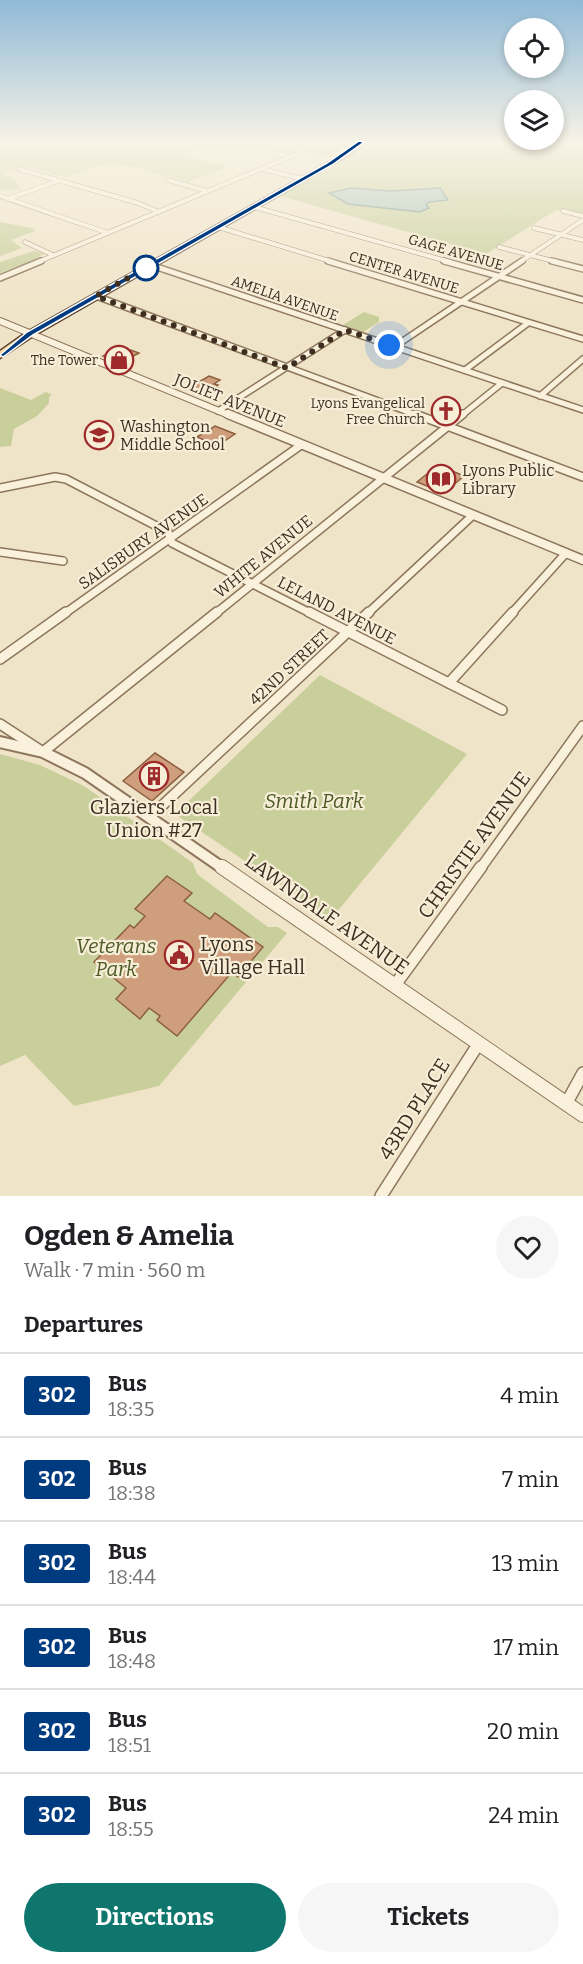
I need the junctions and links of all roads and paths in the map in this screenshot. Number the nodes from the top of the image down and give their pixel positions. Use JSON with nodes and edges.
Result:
{"nodes":[{"id":1,"x":4,"y":198,"type":"edge"},
{"id":2,"x":10,"y":198,"type":"edge"},
{"id":3,"x":122,"y":198,"type":"edge"},
{"id":4,"x":192,"y":198,"type":"edge"},
{"id":5,"x":270,"y":198,"type":"edge"},
{"id":6,"x":7,"y":199,"type":"junction"},
{"id":7,"x":254,"y":207,"type":"junction"},
{"id":8,"x":563,"y":211,"type":"dead end"},
{"id":9,"x":159,"y":212,"type":"junction"},
{"id":10,"x":583,"y":216,"type":"edge"},
{"id":11,"x":583,"y":220,"type":"edge"},
{"id":12,"x":218,"y":227,"type":"junction"},
{"id":13,"x":534,"y":228,"type":"dead end"},
{"id":14,"x":108,"y":233,"type":"junction"},
{"id":15,"x":561,"y":235,"type":"junction"},
{"id":16,"x":583,"y":240,"type":"edge"},
{"id":17,"x":25,"y":242,"type":"dead end"},
{"id":18,"x":499,"y":246,"type":"dead end"},
{"id":19,"x":53,"y":255,"type":"junction"},
{"id":20,"x":531,"y":255,"type":"junction"},
{"id":21,"x":151,"y":265,"type":"junction"},
{"id":22,"x":583,"y":269,"type":"edge"},
{"id":23,"x":498,"y":277,"type":"junction"},
{"id":24,"x":0,"y":278,"type":"edge"},
{"id":25,"x":96,"y":296,"type":"junction"},
{"id":26,"x":583,"y":300,"type":"edge"},
{"id":27,"x":461,"y":302,"type":"junction"},
{"id":28,"x":0,"y":321,"type":"edge"},
{"id":29,"x":528,"y":323,"type":"junction"},
{"id":30,"x":345,"y":330,"type":"junction"},
{"id":31,"x":30,"y":334,"type":"junction"},
{"id":32,"x":583,"y":339,"type":"edge"},
{"id":33,"x":394,"y":347,"type":"junction"},
{"id":34,"x":0,"y":355,"type":"edge"},
{"id":35,"x":583,"y":359,"type":"edge"},
{"id":36,"x":287,"y":368,"type":"junction"},
{"id":37,"x":465,"y":370,"type":"junction"},
{"id":38,"x":502,"y":383,"type":"junction"},
{"id":39,"x":540,"y":396,"type":"junction"},
{"id":40,"x":583,"y":410,"type":"edge"},
{"id":41,"x":218,"y":411,"type":"junction"},
{"id":42,"x":447,"y":427,"type":"junction"},
{"id":43,"x":301,"y":445,"type":"junction"},
{"id":44,"x":583,"y":477,"type":"edge"},
{"id":45,"x":382,"y":478,"type":"junction"},
{"id":46,"x":0,"y":488,"type":"edge"},
{"id":47,"x":473,"y":515,"type":"junction"},
{"id":48,"x":170,"y":538,"type":"junction"},
{"id":49,"x":0,"y":552,"type":"edge"},
{"id":50,"x":566,"y":553,"type":"junction"},
{"id":51,"x":583,"y":560,"type":"edge"},
{"id":52,"x":63,"y":561,"type":"dead end"},
{"id":53,"x":251,"y":584,"type":"junction"},
{"id":54,"x":348,"y":632,"type":"junction"},
{"id":55,"x":0,"y":659,"type":"edge"},
{"id":56,"x":449,"y":683,"type":"junction"},
{"id":57,"x":502,"y":710,"type":"dead end"},
{"id":58,"x":0,"y":724,"type":"edge"},
{"id":59,"x":583,"y":726,"type":"edge"},
{"id":60,"x":0,"y":742,"type":"edge"},
{"id":61,"x":43,"y":752,"type":"junction"},
{"id":62,"x":151,"y":816,"type":"junction"},
{"id":63,"x":395,"y":985,"type":"junction"},
{"id":64,"x":479,"y":1043,"type":"junction"},
{"id":65,"x":583,"y":1073,"type":"edge"},
{"id":66,"x":566,"y":1104,"type":"junction"},
{"id":67,"x":583,"y":1115,"type":"edge"},
{"id":68,"x":381,"y":1196,"type":"edge"}],
"edges":[{"from":1,"to":6,"type":"street"},
{"from":2,"to":6,"type":"street"},
{"from":3,"to":9,"type":"street"},
{"from":4,"to":9,"type":"street"},
{"from":5,"to":7,"type":"main road"},
{"from":6,"to":14,"type":"street"},
{"from":7,"to":12,"type":"main road"},
{"from":7,"to":23,"type":"street","name":"GAGE AVENUE"},
{"from":8,"to":10,"type":"street"},
{"from":9,"to":14,"type":"street"},
{"from":11,"to":15,"type":"street"},
{"from":12,"to":21,"type":"main road"},
{"from":12,"to":27,"type":"street","name":"CENTER AVENUE"},
{"from":13,"to":15,"type":"street"},
{"from":14,"to":19,"type":"street"},
{"from":15,"to":16,"type":"street"},
{"from":15,"to":20,"type":"street"},
{"from":17,"to":19,"type":"street"},
{"from":18,"to":20,"type":"street"},
{"from":19,"to":24,"type":"street"},
{"from":20,"to":22,"type":"street"},
{"from":20,"to":23,"type":"street"},
{"from":21,"to":25,"type":"main road"},
{"from":21,"to":30,"type":"street","name":"AMELIA AVENUE"},
{"from":23,"to":26,"type":"street","name":"GAGE AVENUE"},
{"from":23,"to":27,"type":"street"},
{"from":25,"to":31,"type":"main road"},
{"from":25,"to":36,"type":"street"},
{"from":27,"to":29,"type":"street","name":"CENTER AVENUE"},
{"from":27,"to":33,"type":"street"},
{"from":28,"to":31,"type":"street","name":"JOLIET AVENUE"},
{"from":29,"to":32,"type":"street","name":"CENTER AVENUE"},
{"from":29,"to":37,"type":"street"},
{"from":30,"to":33,"type":"street","name":"AMELIA AVENUE"},
{"from":30,"to":36,"type":"street"},
{"from":31,"to":34,"type":"main road"},
{"from":31,"to":41,"type":"street","name":"JOLIET AVENUE"},
{"from":33,"to":37,"type":"street","name":"AMELIA AVENUE"},
{"from":35,"to":39,"type":"street"},
{"from":36,"to":41,"type":"street"},
{"from":36,"to":42,"type":"street"},
{"from":37,"to":38,"type":"street","name":"AMELIA AVENUE"},
{"from":38,"to":39,"type":"street","name":"AMELIA AVENUE"},
{"from":38,"to":42,"type":"street","name":"WHITE AVENUE"},
{"from":39,"to":40,"type":"street","name":"AMELIA AVENUE"},
{"from":41,"to":43,"type":"street","name":"JOLIET AVENUE"},
{"from":42,"to":44,"type":"street"},
{"from":42,"to":45,"type":"street","name":"WHITE AVENUE"},
{"from":43,"to":45,"type":"street","name":"JOLIET AVENUE"},
{"from":43,"to":48,"type":"street","name":"SALISBURY AVENUE"},
{"from":45,"to":47,"type":"street","name":"JOLIET AVENUE"},
{"from":45,"to":53,"type":"street","name":"WHITE AVENUE"},
{"from":46,"to":48,"type":"street","name":"LELAND AVENUE"},
{"from":47,"to":50,"type":"street","name":"JOLIET AVENUE"},
{"from":47,"to":54,"type":"street","name":"42ND STREET"},
{"from":48,"to":53,"type":"street","name":"LELAND AVENUE"},
{"from":48,"to":55,"type":"street","name":"SALISBURY AVENUE"},
{"from":49,"to":52,"type":"street"},
{"from":50,"to":51,"type":"street","name":"JOLIET AVENUE"},
{"from":50,"to":56,"type":"street"},
{"from":53,"to":54,"type":"street","name":"LELAND AVENUE"},
{"from":53,"to":61,"type":"street","name":"WHITE AVENUE"},
{"from":54,"to":56,"type":"street","name":"LELAND AVENUE"},
{"from":54,"to":62,"type":"street","name":"42ND STREET"},
{"from":56,"to":57,"type":"street","name":"LELAND AVENUE"},
{"from":58,"to":61,"type":"street","name":"LAWNDALE AVENUE"},
{"from":59,"to":63,"type":"street","name":"CHRISTIE AVENUE"},
{"from":60,"to":61,"type":"street","name":"LAWNDALE AVENUE"},
{"from":61,"to":62,"type":"street","name":"LAWNDALE AVENUE"},
{"from":62,"to":63,"type":"street","name":"LAWNDALE AVENUE"},
{"from":63,"to":64,"type":"street","name":"LAWNDALE AVENUE"},
{"from":64,"to":66,"type":"street","name":"LAWNDALE AVENUE"},
{"from":64,"to":68,"type":"street","name":"43RD PLACE"},
{"from":65,"to":66,"type":"street"},
{"from":66,"to":67,"type":"street","name":"LAWNDALE AVENUE"}]}
